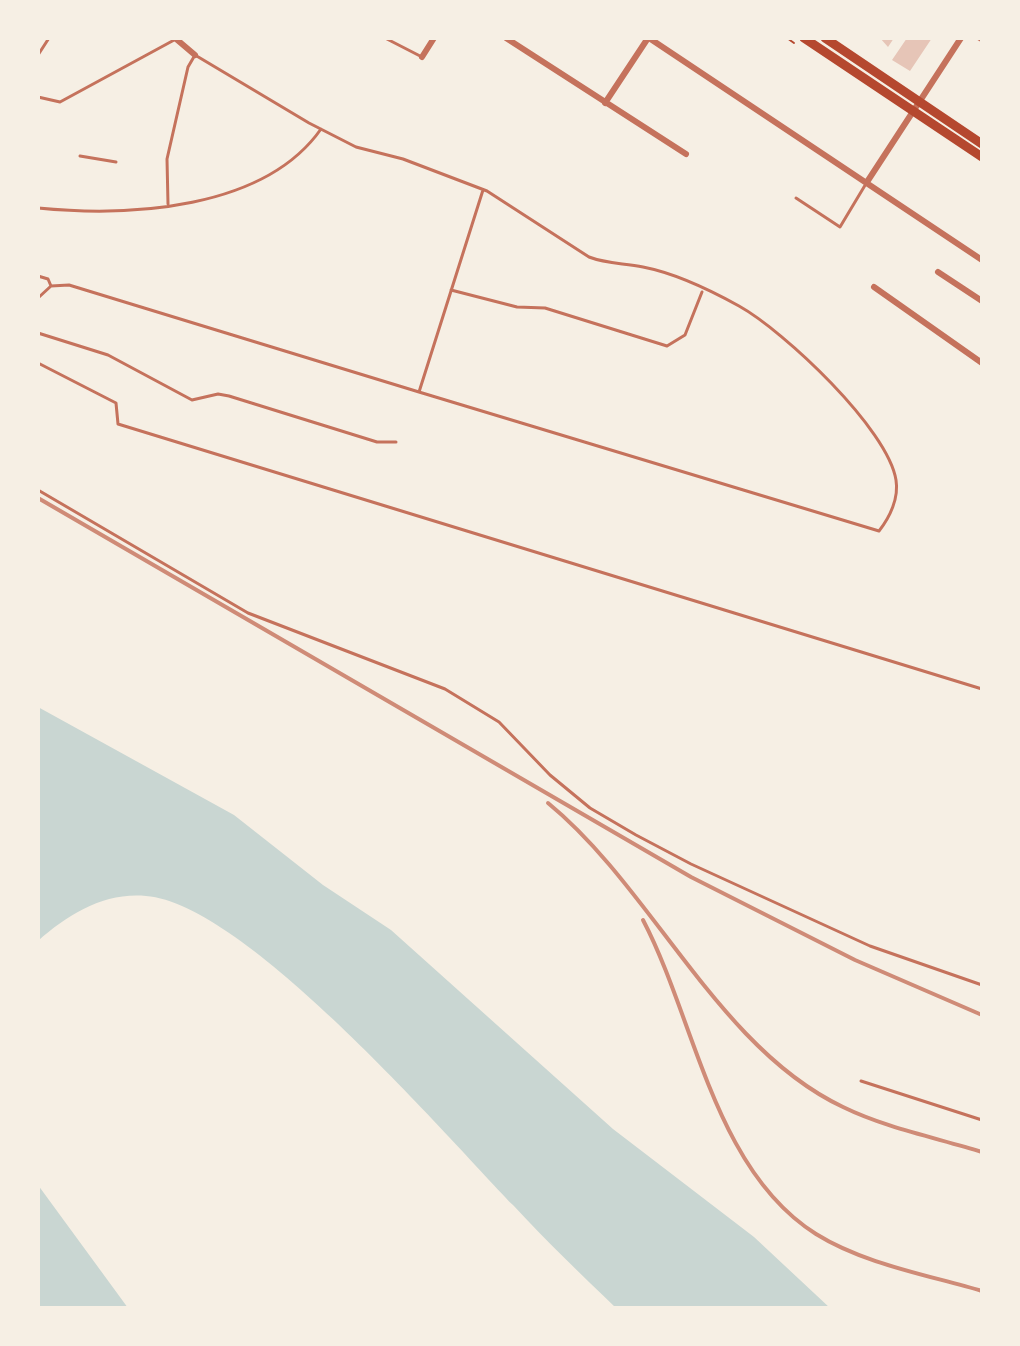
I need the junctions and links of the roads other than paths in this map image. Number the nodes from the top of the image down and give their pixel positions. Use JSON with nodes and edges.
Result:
{"nodes":[{"id":1,"x":49,"y":38,"type":"edge"},
{"id":2,"x":385,"y":38,"type":"edge"},
{"id":3,"x":434,"y":38,"type":"edge"},
{"id":4,"x":506,"y":38,"type":"edge"},
{"id":5,"x":648,"y":38,"type":"edge"},
{"id":6,"x":804,"y":38,"type":"edge"},
{"id":7,"x":825,"y":38,"type":"edge"},
{"id":8,"x":961,"y":38,"type":"edge"},
{"id":9,"x":977,"y":38,"type":"edge"},
{"id":10,"x":175,"y":39,"type":"edge"},
{"id":11,"x":982,"y":41,"type":"edge"},
{"id":12,"x":38,"y":55,"type":"edge"},
{"id":13,"x":195,"y":55,"type":"junction"},
{"id":14,"x":422,"y":57,"type":"joint"},
{"id":15,"x":38,"y":97,"type":"edge"},
{"id":16,"x":605,"y":103,"type":"junction"},
{"id":17,"x":915,"y":106,"type":"junction"},
{"id":18,"x":321,"y":129,"type":"junction"},
{"id":19,"x":982,"y":144,"type":"edge"},
{"id":20,"x":686,"y":154,"type":"dead end"},
{"id":21,"x":80,"y":156,"type":"dead end"},
{"id":22,"x":982,"y":157,"type":"edge"},
{"id":23,"x":116,"y":162,"type":"dead end"},
{"id":24,"x":867,"y":182,"type":"junction"},
{"id":25,"x":483,"y":190,"type":"junction"},
{"id":26,"x":796,"y":198,"type":"dead end"},
{"id":27,"x":168,"y":204,"type":"junction"},
{"id":28,"x":38,"y":208,"type":"edge"},
{"id":29,"x":982,"y":260,"type":"edge"},
{"id":30,"x":938,"y":272,"type":"dead end"},
{"id":31,"x":38,"y":276,"type":"edge"},
{"id":32,"x":51,"y":286,"type":"junction"},
{"id":33,"x":874,"y":287,"type":"dead end"},
{"id":34,"x":451,"y":290,"type":"junction"},
{"id":35,"x":703,"y":290,"type":"junction"},
{"id":36,"x":38,"y":298,"type":"edge"},
{"id":37,"x":982,"y":301,"type":"edge"},
{"id":38,"x":38,"y":333,"type":"edge"},
{"id":39,"x":38,"y":363,"type":"edge"},
{"id":40,"x":982,"y":363,"type":"edge"},
{"id":41,"x":419,"y":392,"type":"junction"},
{"id":42,"x":396,"y":442,"type":"dead end"},
{"id":43,"x":38,"y":490,"type":"edge"},
{"id":44,"x":982,"y":689,"type":"edge"},
{"id":45,"x":982,"y":985,"type":"edge"},
{"id":46,"x":861,"y":1081,"type":"dead end"},
{"id":47,"x":982,"y":1120,"type":"edge"}],
"edges":[{"from":1,"to":12,"type":"lane"},
{"from":2,"to":14,"type":"lane"},
{"from":3,"to":14,"type":"street"},
{"from":4,"to":16,"type":"street"},
{"from":5,"to":16,"type":"street"},
{"from":5,"to":24,"type":"street"},
{"from":6,"to":17,"type":"main road"},
{"from":7,"to":17,"type":"main road"},
{"from":8,"to":17,"type":"street"},
{"from":9,"to":11,"type":"lane"},
{"from":10,"to":13,"type":"street"},
{"from":10,"to":15,"type":"lane"},
{"from":13,"to":18,"type":"lane"},
{"from":13,"to":27,"type":"lane"},
{"from":16,"to":20,"type":"street"},
{"from":17,"to":19,"type":"main road"},
{"from":17,"to":22,"type":"main road"},
{"from":17,"to":24,"type":"street"},
{"from":18,"to":25,"type":"lane"},
{"from":18,"to":27,"type":"lane"},
{"from":21,"to":23,"type":"lane"},
{"from":24,"to":26,"type":"lane"},
{"from":24,"to":29,"type":"street"},
{"from":25,"to":34,"type":"lane"},
{"from":25,"to":35,"type":"lane"},
{"from":27,"to":28,"type":"lane"},
{"from":30,"to":37,"type":"street"},
{"from":31,"to":32,"type":"lane"},
{"from":32,"to":36,"type":"lane"},
{"from":32,"to":41,"type":"lane"},
{"from":33,"to":40,"type":"street"},
{"from":34,"to":35,"type":"lane"},
{"from":34,"to":41,"type":"lane"},
{"from":35,"to":41,"type":"lane"},
{"from":38,"to":42,"type":"lane"},
{"from":39,"to":44,"type":"lane"},
{"from":43,"to":45,"type":"lane"},
{"from":46,"to":47,"type":"lane"}]}
